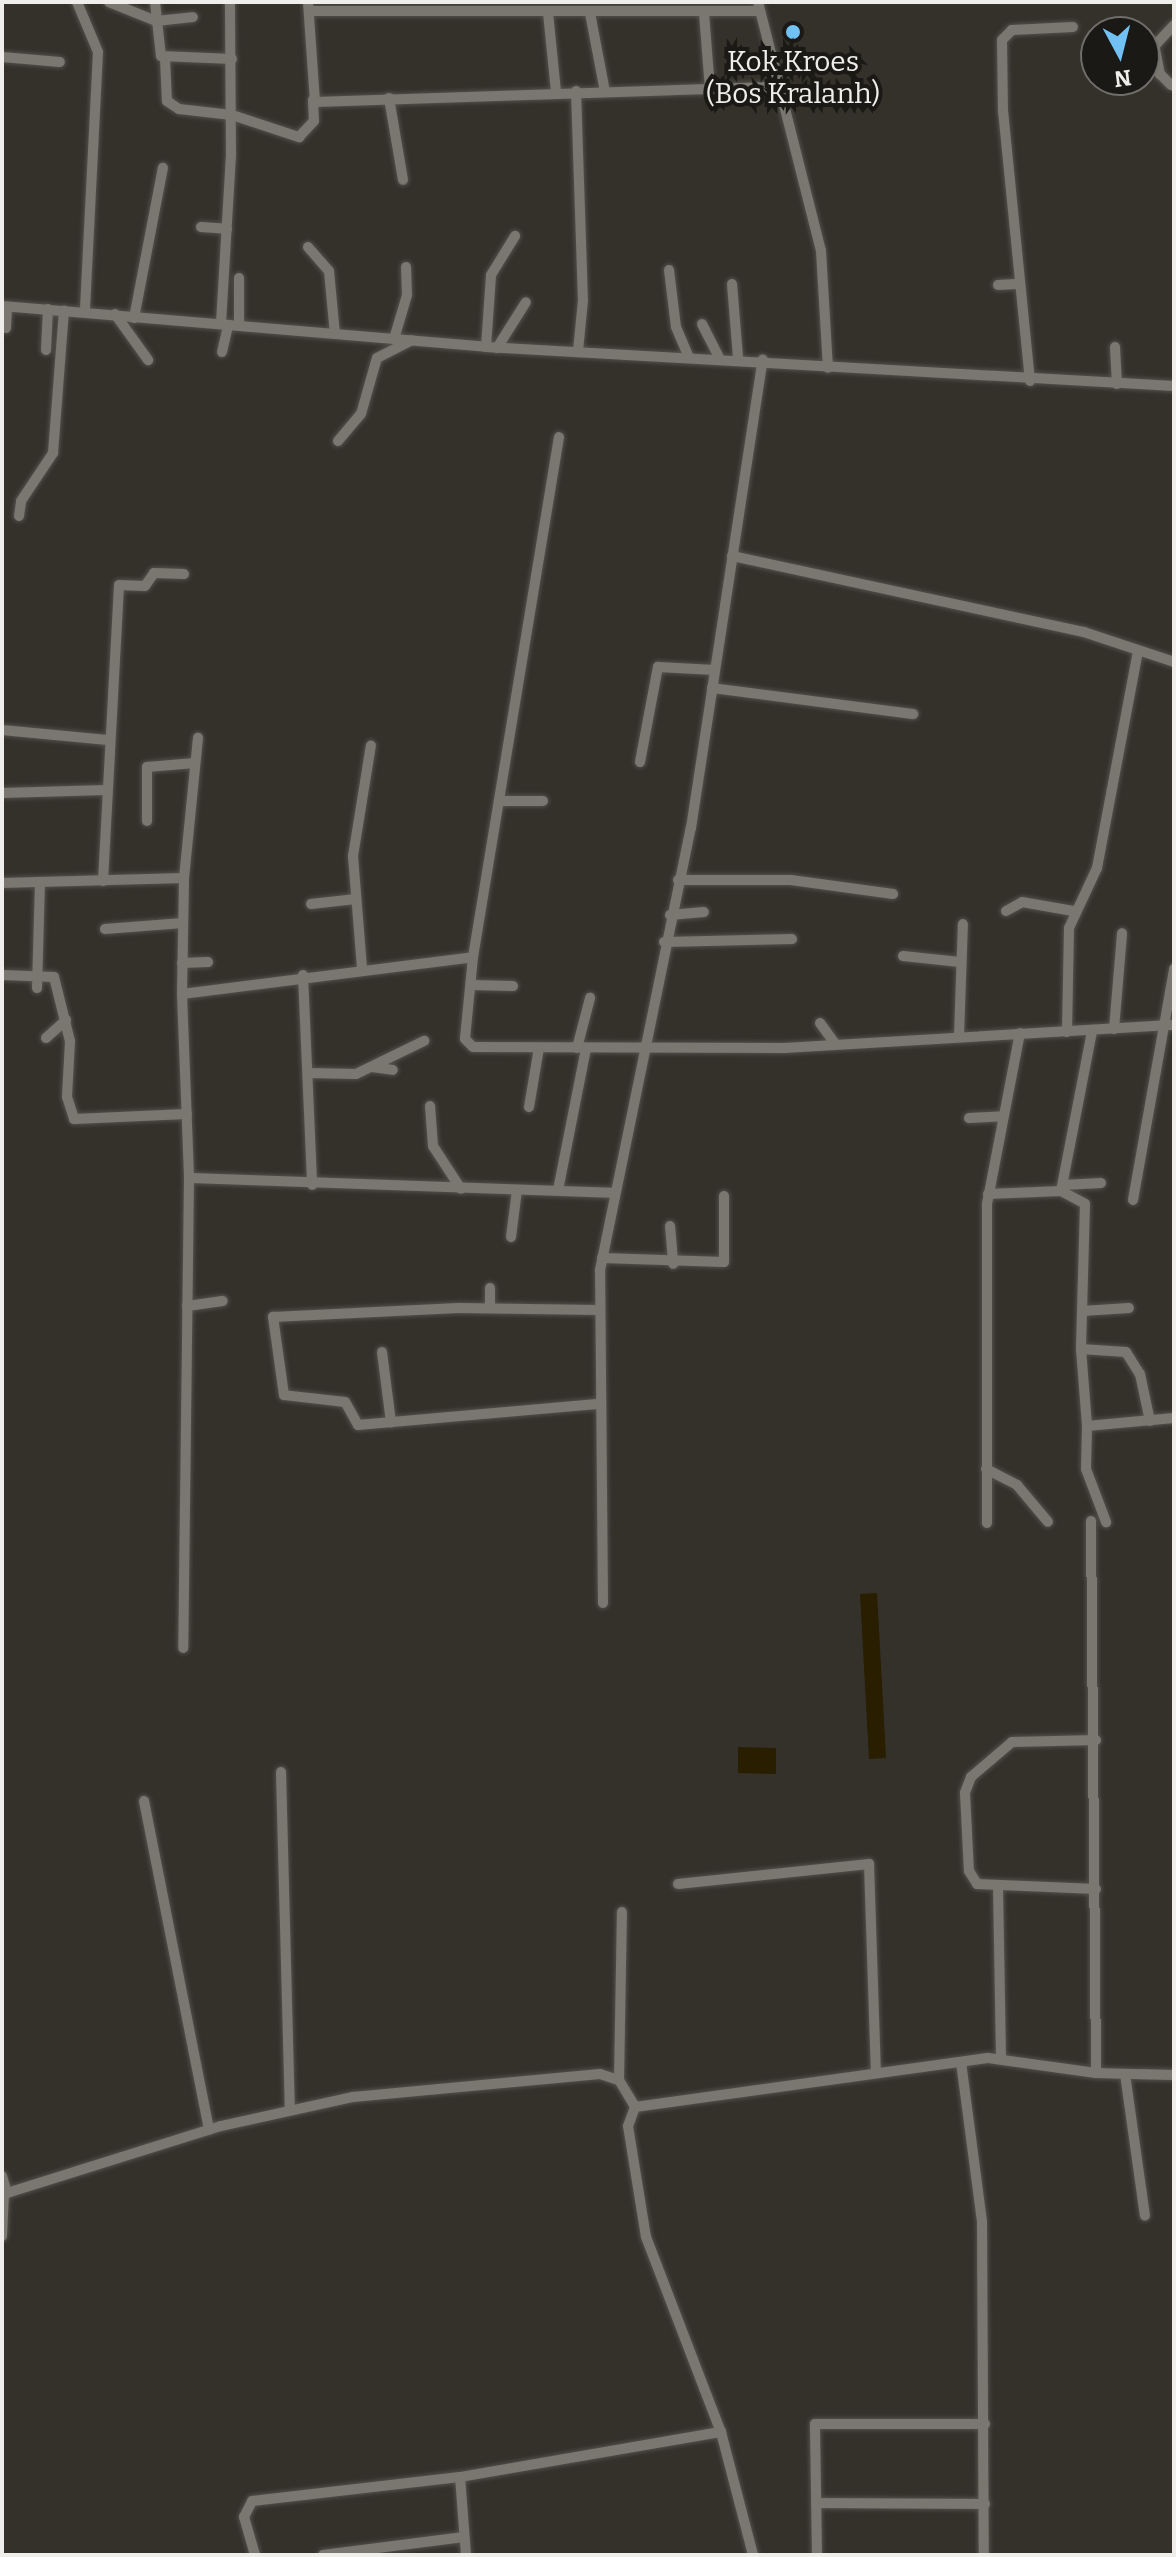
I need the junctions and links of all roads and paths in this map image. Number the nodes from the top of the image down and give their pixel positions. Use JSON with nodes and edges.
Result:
{"nodes":[{"id":1,"x":77,"y":2,"type":"edge"},
{"id":2,"x":109,"y":2,"type":"edge"},
{"id":3,"x":155,"y":2,"type":"edge"},
{"id":4,"x":230,"y":2,"type":"edge"},
{"id":5,"x":759,"y":6,"type":"edge"},
{"id":6,"x":308,"y":7,"type":"edge"},
{"id":7,"x":548,"y":13,"type":"junction"},
{"id":8,"x":590,"y":13,"type":"junction"},
{"id":9,"x":704,"y":13,"type":"junction"},
{"id":10,"x":193,"y":17,"type":"dead end"},
{"id":11,"x":156,"y":21,"type":"junction"},
{"id":12,"x":1073,"y":27,"type":"dead end"},
{"id":13,"x":2,"y":57,"type":"edge"},
{"id":14,"x":165,"y":59,"type":"junction"},
{"id":15,"x":232,"y":59,"type":"junction"},
{"id":16,"x":60,"y":62,"type":"dead end"},
{"id":17,"x":1160,"y":74,"type":"edge"},
{"id":18,"x":1171,"y":85,"type":"dead end"},
{"id":19,"x":778,"y":87,"type":"junction"},
{"id":20,"x":710,"y":90,"type":"junction"},
{"id":21,"x":576,"y":91,"type":"junction"},
{"id":22,"x":556,"y":92,"type":"junction"},
{"id":23,"x":605,"y":92,"type":"junction"},
{"id":24,"x":389,"y":98,"type":"junction"},
{"id":25,"x":313,"y":100,"type":"junction"},
{"id":26,"x":232,"y":115,"type":"junction"},
{"id":27,"x":163,"y":168,"type":"dead end"},
{"id":28,"x":403,"y":180,"type":"dead end"},
{"id":29,"x":201,"y":227,"type":"dead end"},
{"id":30,"x":227,"y":229,"type":"junction"},
{"id":31,"x":515,"y":236,"type":"dead end"},
{"id":32,"x":308,"y":247,"type":"dead end"},
{"id":33,"x":406,"y":267,"type":"dead end"},
{"id":34,"x":669,"y":270,"type":"dead end"},
{"id":35,"x":239,"y":278,"type":"dead end"},
{"id":36,"x":732,"y":284,"type":"dead end"},
{"id":37,"x":1020,"y":284,"type":"junction"},
{"id":38,"x":998,"y":285,"type":"dead end"},
{"id":39,"x":526,"y":302,"type":"dead end"},
{"id":40,"x":5,"y":306,"type":"edge"},
{"id":41,"x":48,"y":309,"type":"junction"},
{"id":42,"x":64,"y":310,"type":"junction"},
{"id":43,"x":85,"y":312,"type":"junction"},
{"id":44,"x":115,"y":314,"type":"junction"},
{"id":45,"x":134,"y":318,"type":"junction"},
{"id":46,"x":229,"y":324,"type":"junction"},
{"id":47,"x":702,"y":324,"type":"dead end"},
{"id":48,"x":6,"y":328,"type":"dead end"},
{"id":49,"x":335,"y":334,"type":"junction"},
{"id":50,"x":394,"y":339,"type":"junction"},
{"id":51,"x":412,"y":340,"type":"junction"},
{"id":52,"x":1115,"y":347,"type":"dead end"},
{"id":53,"x":492,"y":348,"type":"junction"},
{"id":54,"x":46,"y":350,"type":"dead end"},
{"id":55,"x":578,"y":351,"type":"junction"},
{"id":56,"x":222,"y":352,"type":"dead end"},
{"id":57,"x":718,"y":356,"type":"junction"},
{"id":58,"x":689,"y":357,"type":"junction"},
{"id":59,"x":738,"y":357,"type":"junction"},
{"id":60,"x":763,"y":359,"type":"junction"},
{"id":61,"x":148,"y":360,"type":"dead end"},
{"id":62,"x":828,"y":368,"type":"junction"},
{"id":63,"x":1030,"y":381,"type":"junction"},
{"id":64,"x":1117,"y":384,"type":"junction"},
{"id":65,"x":1174,"y":386,"type":"edge"},
{"id":66,"x":559,"y":437,"type":"dead end"},
{"id":67,"x":338,"y":441,"type":"dead end"},
{"id":68,"x":19,"y":516,"type":"dead end"},
{"id":69,"x":732,"y":556,"type":"junction"},
{"id":70,"x":184,"y":574,"type":"dead end"},
{"id":71,"x":1138,"y":651,"type":"junction"},
{"id":72,"x":1174,"y":662,"type":"edge"},
{"id":73,"x":715,"y":670,"type":"junction"},
{"id":74,"x":712,"y":688,"type":"junction"},
{"id":75,"x":913,"y":714,"type":"dead end"},
{"id":76,"x":2,"y":730,"type":"edge"},
{"id":77,"x":198,"y":738,"type":"dead end"},
{"id":78,"x":108,"y":740,"type":"junction"},
{"id":79,"x":371,"y":745,"type":"dead end"},
{"id":80,"x":640,"y":762,"type":"dead end"},
{"id":81,"x":195,"y":763,"type":"junction"},
{"id":82,"x":106,"y":790,"type":"junction"},
{"id":83,"x":2,"y":793,"type":"edge"},
{"id":84,"x":500,"y":801,"type":"junction"},
{"id":85,"x":543,"y":801,"type":"dead end"},
{"id":86,"x":147,"y":821,"type":"dead end"},
{"id":87,"x":184,"y":878,"type":"junction"},
{"id":88,"x":678,"y":880,"type":"junction"},
{"id":89,"x":103,"y":881,"type":"junction"},
{"id":90,"x":2,"y":883,"type":"edge"},
{"id":91,"x":40,"y":883,"type":"junction"},
{"id":92,"x":893,"y":894,"type":"dead end"},
{"id":93,"x":356,"y":899,"type":"junction"},
{"id":94,"x":311,"y":904,"type":"dead end"},
{"id":95,"x":1006,"y":911,"type":"dead end"},
{"id":96,"x":1073,"y":911,"type":"junction"},
{"id":97,"x":704,"y":912,"type":"dead end"},
{"id":98,"x":670,"y":915,"type":"junction"},
{"id":99,"x":183,"y":923,"type":"junction"},
{"id":100,"x":963,"y":924,"type":"dead end"},
{"id":101,"x":105,"y":929,"type":"dead end"},
{"id":102,"x":1122,"y":933,"type":"dead end"},
{"id":103,"x":792,"y":939,"type":"dead end"},
{"id":104,"x":664,"y":942,"type":"junction"},
{"id":105,"x":903,"y":956,"type":"dead end"},
{"id":106,"x":473,"y":957,"type":"junction"},
{"id":107,"x":208,"y":962,"type":"dead end"},
{"id":108,"x":960,"y":962,"type":"junction"},
{"id":109,"x":182,"y":963,"type":"junction"},
{"id":110,"x":362,"y":968,"type":"junction"},
{"id":111,"x":1174,"y":969,"type":"edge"},
{"id":112,"x":37,"y":974,"type":"junction"},
{"id":113,"x":2,"y":975,"type":"edge"},
{"id":114,"x":303,"y":975,"type":"junction"},
{"id":115,"x":471,"y":985,"type":"junction"},
{"id":116,"x":513,"y":986,"type":"dead end"},
{"id":117,"x":37,"y":988,"type":"dead end"},
{"id":118,"x":182,"y":994,"type":"junction"},
{"id":119,"x":590,"y":998,"type":"dead end"},
{"id":120,"x":66,"y":1020,"type":"junction"},
{"id":121,"x":820,"y":1023,"type":"dead end"},
{"id":122,"x":1169,"y":1025,"type":"edge"},
{"id":123,"x":1114,"y":1029,"type":"junction"},
{"id":124,"x":1092,"y":1031,"type":"junction"},
{"id":125,"x":1067,"y":1032,"type":"junction"},
{"id":126,"x":1020,"y":1033,"type":"junction"},
{"id":127,"x":959,"y":1036,"type":"junction"},
{"id":128,"x":46,"y":1038,"type":"dead end"},
{"id":129,"x":424,"y":1041,"type":"dead end"},
{"id":130,"x":835,"y":1044,"type":"junction"},
{"id":131,"x":539,"y":1048,"type":"junction"},
{"id":132,"x":582,"y":1048,"type":"junction"},
{"id":133,"x":641,"y":1049,"type":"junction"},
{"id":134,"x":372,"y":1067,"type":"junction"},
{"id":135,"x":393,"y":1070,"type":"dead end"},
{"id":136,"x":308,"y":1073,"type":"junction"},
{"id":137,"x":430,"y":1106,"type":"dead end"},
{"id":138,"x":529,"y":1107,"type":"dead end"},
{"id":139,"x":187,"y":1114,"type":"junction"},
{"id":140,"x":1003,"y":1116,"type":"junction"},
{"id":141,"x":969,"y":1118,"type":"dead end"},
{"id":142,"x":189,"y":1178,"type":"junction"},
{"id":143,"x":1101,"y":1183,"type":"dead end"},
{"id":144,"x":312,"y":1185,"type":"junction"},
{"id":145,"x":1062,"y":1188,"type":"junction"},
{"id":146,"x":461,"y":1189,"type":"junction"},
{"id":147,"x":517,"y":1190,"type":"junction"},
{"id":148,"x":558,"y":1190,"type":"junction"},
{"id":149,"x":613,"y":1193,"type":"junction"},
{"id":150,"x":988,"y":1194,"type":"junction"},
{"id":151,"x":724,"y":1196,"type":"dead end"},
{"id":152,"x":1133,"y":1200,"type":"dead end"},
{"id":153,"x":670,"y":1226,"type":"dead end"},
{"id":154,"x":511,"y":1237,"type":"dead end"},
{"id":155,"x":602,"y":1258,"type":"junction"},
{"id":156,"x":673,"y":1264,"type":"junction"},
{"id":157,"x":490,"y":1288,"type":"dead end"},
{"id":158,"x":223,"y":1301,"type":"dead end"},
{"id":159,"x":187,"y":1306,"type":"junction"},
{"id":160,"x":490,"y":1308,"type":"junction"},
{"id":161,"x":1129,"y":1308,"type":"dead end"},
{"id":162,"x":599,"y":1310,"type":"junction"},
{"id":163,"x":1082,"y":1311,"type":"junction"},
{"id":164,"x":1081,"y":1349,"type":"junction"},
{"id":165,"x":382,"y":1352,"type":"dead end"},
{"id":166,"x":597,"y":1404,"type":"junction"},
{"id":167,"x":1174,"y":1418,"type":"edge"},
{"id":168,"x":1150,"y":1421,"type":"junction"},
{"id":169,"x":391,"y":1422,"type":"junction"},
{"id":170,"x":1087,"y":1426,"type":"junction"},
{"id":171,"x":986,"y":1469,"type":"junction"},
{"id":172,"x":1091,"y":1521,"type":"dead end"},
{"id":173,"x":1048,"y":1522,"type":"dead end"},
{"id":174,"x":1106,"y":1522,"type":"dead end"},
{"id":175,"x":987,"y":1523,"type":"dead end"},
{"id":176,"x":603,"y":1603,"type":"dead end"},
{"id":177,"x":183,"y":1648,"type":"dead end"},
{"id":178,"x":1096,"y":1740,"type":"junction"},
{"id":179,"x":281,"y":1772,"type":"dead end"},
{"id":180,"x":144,"y":1801,"type":"dead end"},
{"id":181,"x":678,"y":1884,"type":"dead end"},
{"id":182,"x":998,"y":1886,"type":"junction"},
{"id":183,"x":1096,"y":1889,"type":"junction"},
{"id":184,"x":622,"y":1912,"type":"dead end"},
{"id":185,"x":1001,"y":2057,"type":"junction"},
{"id":186,"x":961,"y":2062,"type":"junction"},
{"id":187,"x":876,"y":2072,"type":"junction"},
{"id":188,"x":1096,"y":2073,"type":"junction"},
{"id":189,"x":1125,"y":2074,"type":"junction"},
{"id":190,"x":1174,"y":2075,"type":"edge"},
{"id":191,"x":619,"y":2080,"type":"junction"},
{"id":192,"x":635,"y":2107,"type":"junction"},
{"id":193,"x":290,"y":2109,"type":"junction"},
{"id":194,"x":209,"y":2130,"type":"junction"},
{"id":195,"x":2,"y":2176,"type":"edge"},
{"id":196,"x":4,"y":2194,"type":"edge"},
{"id":197,"x":1145,"y":2216,"type":"dead end"},
{"id":198,"x":2,"y":2236,"type":"edge"},
{"id":199,"x":985,"y":2424,"type":"junction"},
{"id":200,"x":721,"y":2432,"type":"junction"},
{"id":201,"x":460,"y":2477,"type":"junction"},
{"id":202,"x":816,"y":2503,"type":"junction"},
{"id":203,"x":985,"y":2504,"type":"junction"},
{"id":204,"x":464,"y":2537,"type":"junction"},
{"id":205,"x":255,"y":2555,"type":"edge"},
{"id":206,"x":323,"y":2555,"type":"edge"},
{"id":207,"x":466,"y":2555,"type":"edge"},
{"id":208,"x":753,"y":2555,"type":"edge"},
{"id":209,"x":817,"y":2555,"type":"edge"},
{"id":210,"x":984,"y":2555,"type":"edge"}],
"edges":[{"from":1,"to":43,"type":"street"},
{"from":2,"to":11,"type":"street"},
{"from":3,"to":11,"type":"street"},
{"from":4,"to":15,"type":"street"},
{"from":5,"to":9,"type":"street"},
{"from":5,"to":19,"type":"street"},
{"from":6,"to":7,"type":"street"},
{"from":6,"to":25,"type":"street"},
{"from":7,"to":8,"type":"street"},
{"from":7,"to":22,"type":"street"},
{"from":8,"to":9,"type":"street"},
{"from":8,"to":23,"type":"street"},
{"from":9,"to":20,"type":"street"},
{"from":10,"to":11,"type":"street"},
{"from":11,"to":14,"type":"street"},
{"from":12,"to":37,"type":"street"},
{"from":13,"to":16,"type":"street"},
{"from":14,"to":15,"type":"street"},
{"from":14,"to":26,"type":"street"},
{"from":15,"to":26,"type":"street"},
{"from":17,"to":18,"type":"street"},
{"from":19,"to":20,"type":"street"},
{"from":19,"to":62,"type":"street"},
{"from":20,"to":23,"type":"street"},
{"from":21,"to":22,"type":"street"},
{"from":21,"to":23,"type":"street"},
{"from":21,"to":55,"type":"street"},
{"from":22,"to":24,"type":"street"},
{"from":24,"to":25,"type":"street"},
{"from":24,"to":28,"type":"street"},
{"from":25,"to":26,"type":"street"},
{"from":26,"to":30,"type":"street"},
{"from":27,"to":45,"type":"street"},
{"from":29,"to":30,"type":"street"},
{"from":30,"to":46,"type":"street"},
{"from":31,"to":53,"type":"street"},
{"from":32,"to":49,"type":"street"},
{"from":33,"to":50,"type":"street"},
{"from":34,"to":58,"type":"street"},
{"from":35,"to":46,"type":"street"},
{"from":36,"to":59,"type":"street"},
{"from":37,"to":38,"type":"street"},
{"from":37,"to":63,"type":"street"},
{"from":39,"to":53,"type":"street"},
{"from":40,"to":41,"type":"street"},
{"from":40,"to":48,"type":"street"},
{"from":41,"to":42,"type":"street"},
{"from":41,"to":54,"type":"street"},
{"from":42,"to":43,"type":"street"},
{"from":42,"to":68,"type":"street"},
{"from":43,"to":44,"type":"street"},
{"from":44,"to":45,"type":"street"},
{"from":44,"to":61,"type":"street"},
{"from":45,"to":46,"type":"street"},
{"from":46,"to":49,"type":"street"},
{"from":46,"to":56,"type":"street"},
{"from":47,"to":57,"type":"street"},
{"from":49,"to":50,"type":"street"},
{"from":50,"to":51,"type":"street"},
{"from":51,"to":53,"type":"street"},
{"from":51,"to":67,"type":"street"},
{"from":52,"to":64,"type":"street"},
{"from":53,"to":55,"type":"street"},
{"from":55,"to":58,"type":"street"},
{"from":57,"to":58,"type":"street"},
{"from":57,"to":59,"type":"street"},
{"from":59,"to":60,"type":"street"},
{"from":60,"to":62,"type":"street"},
{"from":60,"to":69,"type":"street"},
{"from":62,"to":63,"type":"street"},
{"from":63,"to":64,"type":"street"},
{"from":64,"to":65,"type":"street"},
{"from":66,"to":84,"type":"street"},
{"from":69,"to":71,"type":"street"},
{"from":69,"to":73,"type":"street"},
{"from":70,"to":78,"type":"street"},
{"from":71,"to":72,"type":"street"},
{"from":71,"to":96,"type":"street"},
{"from":73,"to":74,"type":"street"},
{"from":73,"to":80,"type":"street"},
{"from":74,"to":75,"type":"street"},
{"from":74,"to":88,"type":"street"},
{"from":76,"to":78,"type":"street"},
{"from":77,"to":81,"type":"street"},
{"from":78,"to":82,"type":"street"},
{"from":79,"to":93,"type":"street"},
{"from":81,"to":86,"type":"street"},
{"from":81,"to":87,"type":"street"},
{"from":82,"to":83,"type":"street"},
{"from":82,"to":89,"type":"street"},
{"from":84,"to":85,"type":"street"},
{"from":84,"to":106,"type":"street"},
{"from":87,"to":89,"type":"street"},
{"from":87,"to":99,"type":"street"},
{"from":88,"to":92,"type":"street"},
{"from":88,"to":98,"type":"street"},
{"from":89,"to":91,"type":"street"},
{"from":90,"to":91,"type":"street"},
{"from":91,"to":112,"type":"street"},
{"from":93,"to":94,"type":"street"},
{"from":93,"to":110,"type":"street"},
{"from":95,"to":96,"type":"street"},
{"from":96,"to":125,"type":"street"},
{"from":97,"to":98,"type":"street"},
{"from":98,"to":104,"type":"street"},
{"from":99,"to":101,"type":"street"},
{"from":99,"to":109,"type":"street"},
{"from":100,"to":108,"type":"street"},
{"from":102,"to":123,"type":"street"},
{"from":103,"to":104,"type":"street"},
{"from":104,"to":133,"type":"street"},
{"from":105,"to":108,"type":"street"},
{"from":106,"to":110,"type":"street"},
{"from":106,"to":115,"type":"street"},
{"from":107,"to":109,"type":"street"},
{"from":108,"to":127,"type":"street"},
{"from":109,"to":118,"type":"street"},
{"from":110,"to":114,"type":"street"},
{"from":111,"to":122,"type":"street"},
{"from":112,"to":113,"type":"street"},
{"from":112,"to":117,"type":"street"},
{"from":112,"to":120,"type":"street"},
{"from":114,"to":118,"type":"street"},
{"from":114,"to":136,"type":"street"},
{"from":115,"to":116,"type":"street"},
{"from":115,"to":131,"type":"street"},
{"from":118,"to":139,"type":"street"},
{"from":119,"to":132,"type":"street"},
{"from":120,"to":128,"type":"street"},
{"from":120,"to":139,"type":"street"},
{"from":121,"to":130,"type":"street"},
{"from":122,"to":123,"type":"street"},
{"from":122,"to":152,"type":"street"},
{"from":123,"to":124,"type":"street"},
{"from":124,"to":125,"type":"street"},
{"from":124,"to":145,"type":"street"},
{"from":125,"to":126,"type":"street"},
{"from":126,"to":127,"type":"street"},
{"from":126,"to":140,"type":"street"},
{"from":127,"to":130,"type":"street"},
{"from":129,"to":134,"type":"street"},
{"from":130,"to":133,"type":"street"},
{"from":131,"to":132,"type":"street"},
{"from":131,"to":138,"type":"street"},
{"from":132,"to":133,"type":"street"},
{"from":132,"to":148,"type":"street"},
{"from":133,"to":149,"type":"street"},
{"from":134,"to":135,"type":"street"},
{"from":134,"to":136,"type":"street"},
{"from":136,"to":144,"type":"street"},
{"from":137,"to":146,"type":"street"},
{"from":139,"to":142,"type":"street"},
{"from":140,"to":141,"type":"street"},
{"from":140,"to":150,"type":"street"},
{"from":142,"to":144,"type":"street"},
{"from":142,"to":159,"type":"street"},
{"from":143,"to":145,"type":"street"},
{"from":144,"to":146,"type":"street"},
{"from":145,"to":150,"type":"street"},
{"from":145,"to":163,"type":"street"},
{"from":146,"to":147,"type":"street"},
{"from":147,"to":148,"type":"street"},
{"from":147,"to":154,"type":"street"},
{"from":148,"to":149,"type":"street"},
{"from":149,"to":155,"type":"street"},
{"from":150,"to":171,"type":"street"},
{"from":151,"to":156,"type":"street"},
{"from":153,"to":156,"type":"street"},
{"from":155,"to":156,"type":"street"},
{"from":155,"to":162,"type":"street"},
{"from":157,"to":160,"type":"street"},
{"from":158,"to":159,"type":"street"},
{"from":159,"to":177,"type":"street"},
{"from":160,"to":162,"type":"street"},
{"from":160,"to":169,"type":"street"},
{"from":161,"to":163,"type":"street"},
{"from":162,"to":166,"type":"street"},
{"from":163,"to":164,"type":"street"},
{"from":164,"to":168,"type":"street"},
{"from":164,"to":170,"type":"street"},
{"from":165,"to":169,"type":"street"},
{"from":166,"to":169,"type":"street"},
{"from":166,"to":176,"type":"street"},
{"from":167,"to":168,"type":"street"},
{"from":168,"to":170,"type":"street"},
{"from":170,"to":174,"type":"street"},
{"from":171,"to":173,"type":"street"},
{"from":171,"to":175,"type":"street"},
{"from":172,"to":178,"type":"street"},
{"from":178,"to":182,"type":"street"},
{"from":178,"to":183,"type":"street"},
{"from":179,"to":193,"type":"street"},
{"from":180,"to":194,"type":"street"},
{"from":181,"to":187,"type":"street"},
{"from":182,"to":183,"type":"street"},
{"from":182,"to":185,"type":"street"},
{"from":183,"to":188,"type":"street"},
{"from":184,"to":191,"type":"street"},
{"from":185,"to":186,"type":"street"},
{"from":185,"to":188,"type":"street"},
{"from":186,"to":187,"type":"street"},
{"from":186,"to":199,"type":"street"},
{"from":187,"to":192,"type":"street"},
{"from":188,"to":189,"type":"street"},
{"from":189,"to":190,"type":"street"},
{"from":189,"to":197,"type":"street"},
{"from":191,"to":192,"type":"street"},
{"from":191,"to":193,"type":"street"},
{"from":192,"to":200,"type":"street"},
{"from":193,"to":194,"type":"street"},
{"from":194,"to":196,"type":"street"},
{"from":195,"to":196,"type":"street"},
{"from":196,"to":198,"type":"street"},
{"from":199,"to":202,"type":"street"},
{"from":199,"to":203,"type":"street"},
{"from":200,"to":201,"type":"street"},
{"from":200,"to":208,"type":"street"},
{"from":201,"to":204,"type":"street"},
{"from":201,"to":205,"type":"street"},
{"from":202,"to":203,"type":"street"},
{"from":202,"to":209,"type":"street"},
{"from":203,"to":210,"type":"street"},
{"from":204,"to":206,"type":"street"},
{"from":204,"to":207,"type":"street"}]}
